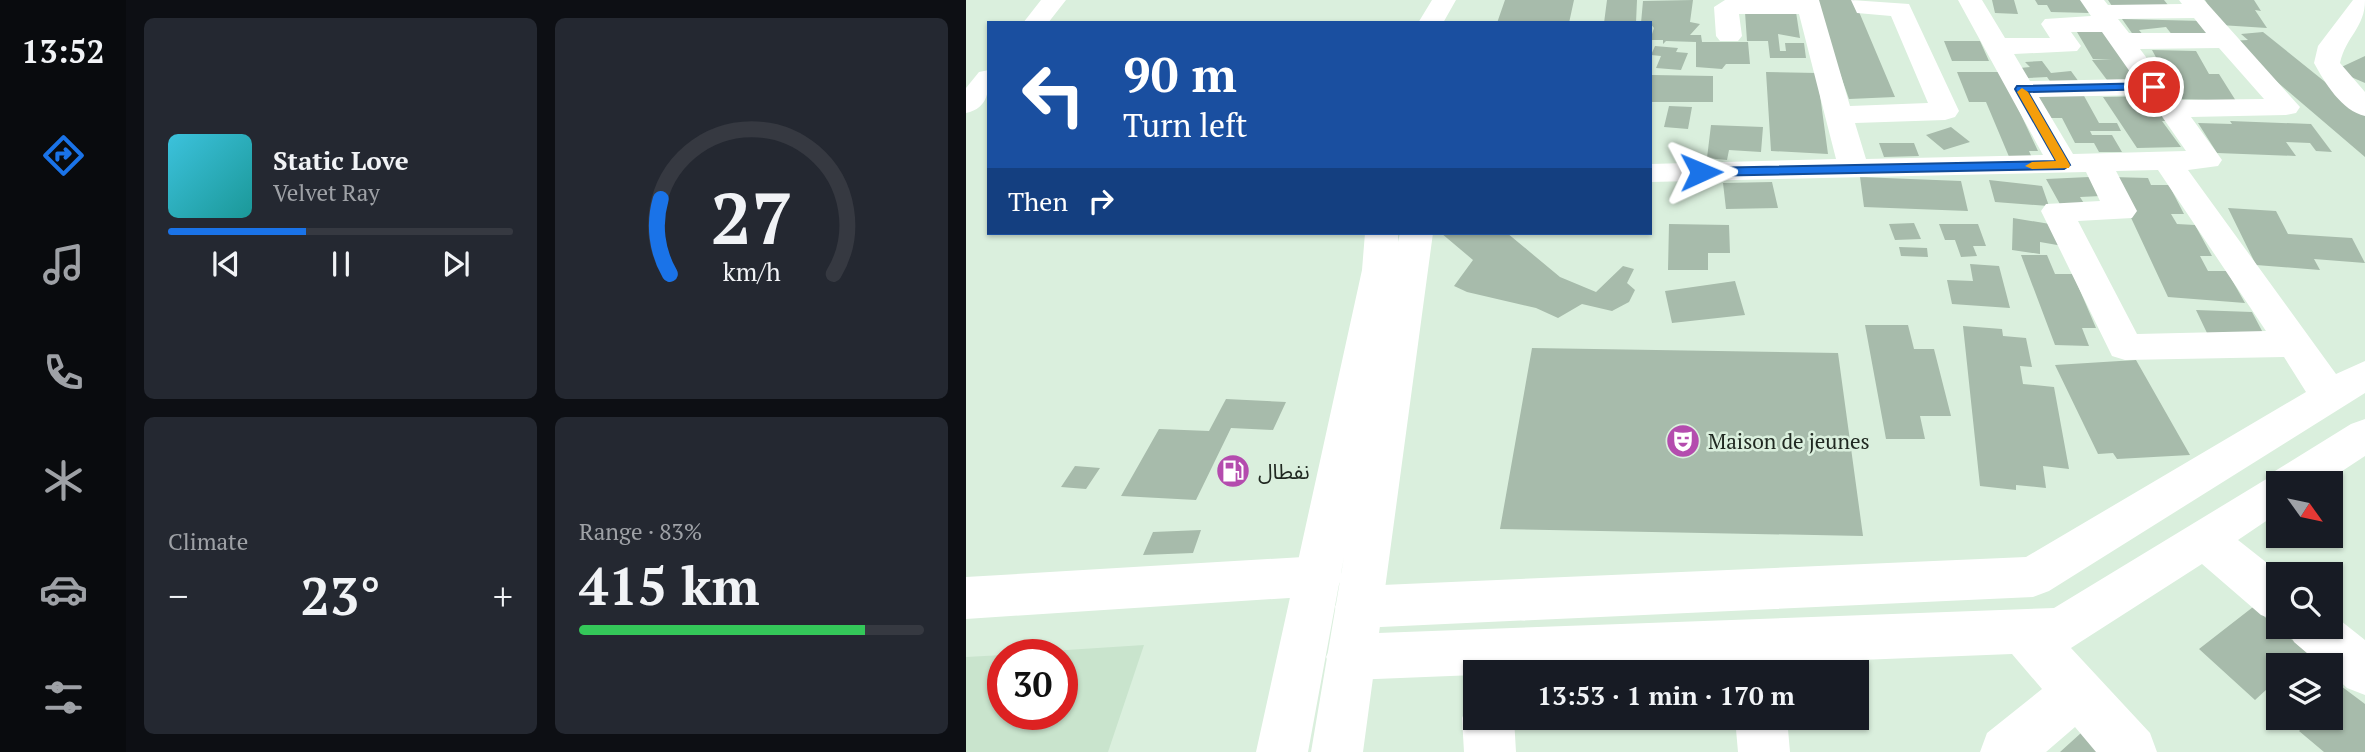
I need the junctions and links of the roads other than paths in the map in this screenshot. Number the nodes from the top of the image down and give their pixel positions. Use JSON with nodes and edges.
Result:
{"nodes":[{"id":1,"x":1054,"y":0,"type":"edge"},
{"id":2,"x":1444,"y":0,"type":"edge"},
{"id":3,"x":1469,"y":0,"type":"edge"},
{"id":4,"x":1863,"y":0,"type":"edge"},
{"id":5,"x":1970,"y":0,"type":"edge"},
{"id":6,"x":1808,"y":3,"type":"edge"},
{"id":7,"x":2364,"y":4,"type":"edge"},
{"id":8,"x":2195,"y":5,"type":"edge"},
{"id":9,"x":2106,"y":19,"type":"edge"},
{"id":10,"x":1037,"y":21,"type":"edge"},
{"id":11,"x":1431,"y":21,"type":"edge"},
{"id":12,"x":1459,"y":21,"type":"edge"},
{"id":13,"x":2354,"y":35,"type":"edge"},
{"id":14,"x":1729,"y":36,"type":"dead end"},
{"id":15,"x":2227,"y":40,"type":"junction"},
{"id":16,"x":1996,"y":46,"type":"junction"},
{"id":17,"x":987,"y":80,"type":"edge"},
{"id":18,"x":2021,"y":89,"type":"junction"},
{"id":19,"x":2162,"y":98,"type":"junction"},
{"id":20,"x":966,"y":105,"type":"edge"},
{"id":21,"x":2365,"y":108,"type":"edge"},
{"id":22,"x":1840,"y":116,"type":"junction"},
{"id":23,"x":2168,"y":163,"type":"junction"},
{"id":24,"x":2081,"y":165,"type":"junction"},
{"id":25,"x":1854,"y":170,"type":"junction"},
{"id":26,"x":1652,"y":173,"type":"edge"},
{"id":27,"x":1382,"y":235,"type":"edge"},
{"id":28,"x":1416,"y":235,"type":"edge"},
{"id":29,"x":2294,"y":344,"type":"junction"},
{"id":30,"x":2348,"y":386,"type":"edge"},
{"id":31,"x":2362,"y":440,"type":"edge"},
{"id":32,"x":2310,"y":471,"type":"edge"},
{"id":33,"x":2266,"y":499,"type":"edge"},
{"id":34,"x":2204,"y":539,"type":"junction"},
{"id":35,"x":1320,"y":576,"type":"junction"},
{"id":36,"x":2266,"y":590,"type":"edge"},
{"id":37,"x":966,"y":598,"type":"edge"},
{"id":38,"x":1359,"y":607,"type":"junction"},
{"id":39,"x":2024,"y":632,"type":"junction"},
{"id":40,"x":2327,"y":639,"type":"edge"},
{"id":41,"x":1351,"y":657,"type":"junction"},
{"id":42,"x":1756,"y":657,"type":"edge"},
{"id":43,"x":1463,"y":660,"type":"edge"},
{"id":44,"x":1554,"y":660,"type":"edge"},
{"id":45,"x":2365,"y":671,"type":"edge"},
{"id":46,"x":2078,"y":692,"type":"junction"},
{"id":47,"x":1489,"y":730,"type":"edge"},
{"id":48,"x":1762,"y":730,"type":"edge"},
{"id":49,"x":1282,"y":752,"type":"edge"},
{"id":50,"x":1337,"y":752,"type":"edge"},
{"id":51,"x":1490,"y":752,"type":"edge"},
{"id":52,"x":1764,"y":752,"type":"edge"},
{"id":53,"x":2006,"y":752,"type":"edge"},
{"id":54,"x":2131,"y":752,"type":"edge"}],
"edges":[{"from":1,"to":10,"type":"street"},
{"from":2,"to":11,"type":"street"},
{"from":3,"to":12,"type":"street"},
{"from":4,"to":22,"type":"street"},
{"from":5,"to":16,"type":"street"},
{"from":6,"to":14,"type":"street"},
{"from":6,"to":22,"type":"street"},
{"from":7,"to":13,"type":"street"},
{"from":8,"to":9,"type":"street"},
{"from":8,"to":15,"type":"street"},
{"from":9,"to":15,"type":"street"},
{"from":9,"to":16,"type":"street"},
{"from":9,"to":19,"type":"street"},
{"from":13,"to":21,"type":"street"},
{"from":15,"to":19,"type":"street"},
{"from":16,"to":18,"type":"street"},
{"from":17,"to":20,"type":"street"},
{"from":18,"to":19,"type":"street"},
{"from":18,"to":24,"type":"street"},
{"from":19,"to":23,"type":"street"},
{"from":22,"to":25,"type":"street"},
{"from":23,"to":24,"type":"street"},
{"from":23,"to":29,"type":"street"},
{"from":24,"to":25,"type":"street"},
{"from":24,"to":29,"type":"street"},
{"from":25,"to":26,"type":"street"},
{"from":27,"to":35,"type":"street"},
{"from":28,"to":38,"type":"street"},
{"from":29,"to":30,"type":"street"},
{"from":30,"to":38,"type":"street"},
{"from":31,"to":32,"type":"street"},
{"from":33,"to":34,"type":"street"},
{"from":34,"to":36,"type":"street"},
{"from":34,"to":39,"type":"street"},
{"from":35,"to":37,"type":"street"},
{"from":35,"to":49,"type":"street"},
{"from":38,"to":41,"type":"street"},
{"from":39,"to":42,"type":"street"},
{"from":39,"to":46,"type":"street"},
{"from":40,"to":45,"type":"street"},
{"from":41,"to":43,"type":"street"},
{"from":41,"to":50,"type":"street"},
{"from":42,"to":44,"type":"street"},
{"from":46,"to":53,"type":"street"},
{"from":46,"to":54,"type":"street"},
{"from":47,"to":51,"type":"street"},
{"from":48,"to":52,"type":"street"}]}
